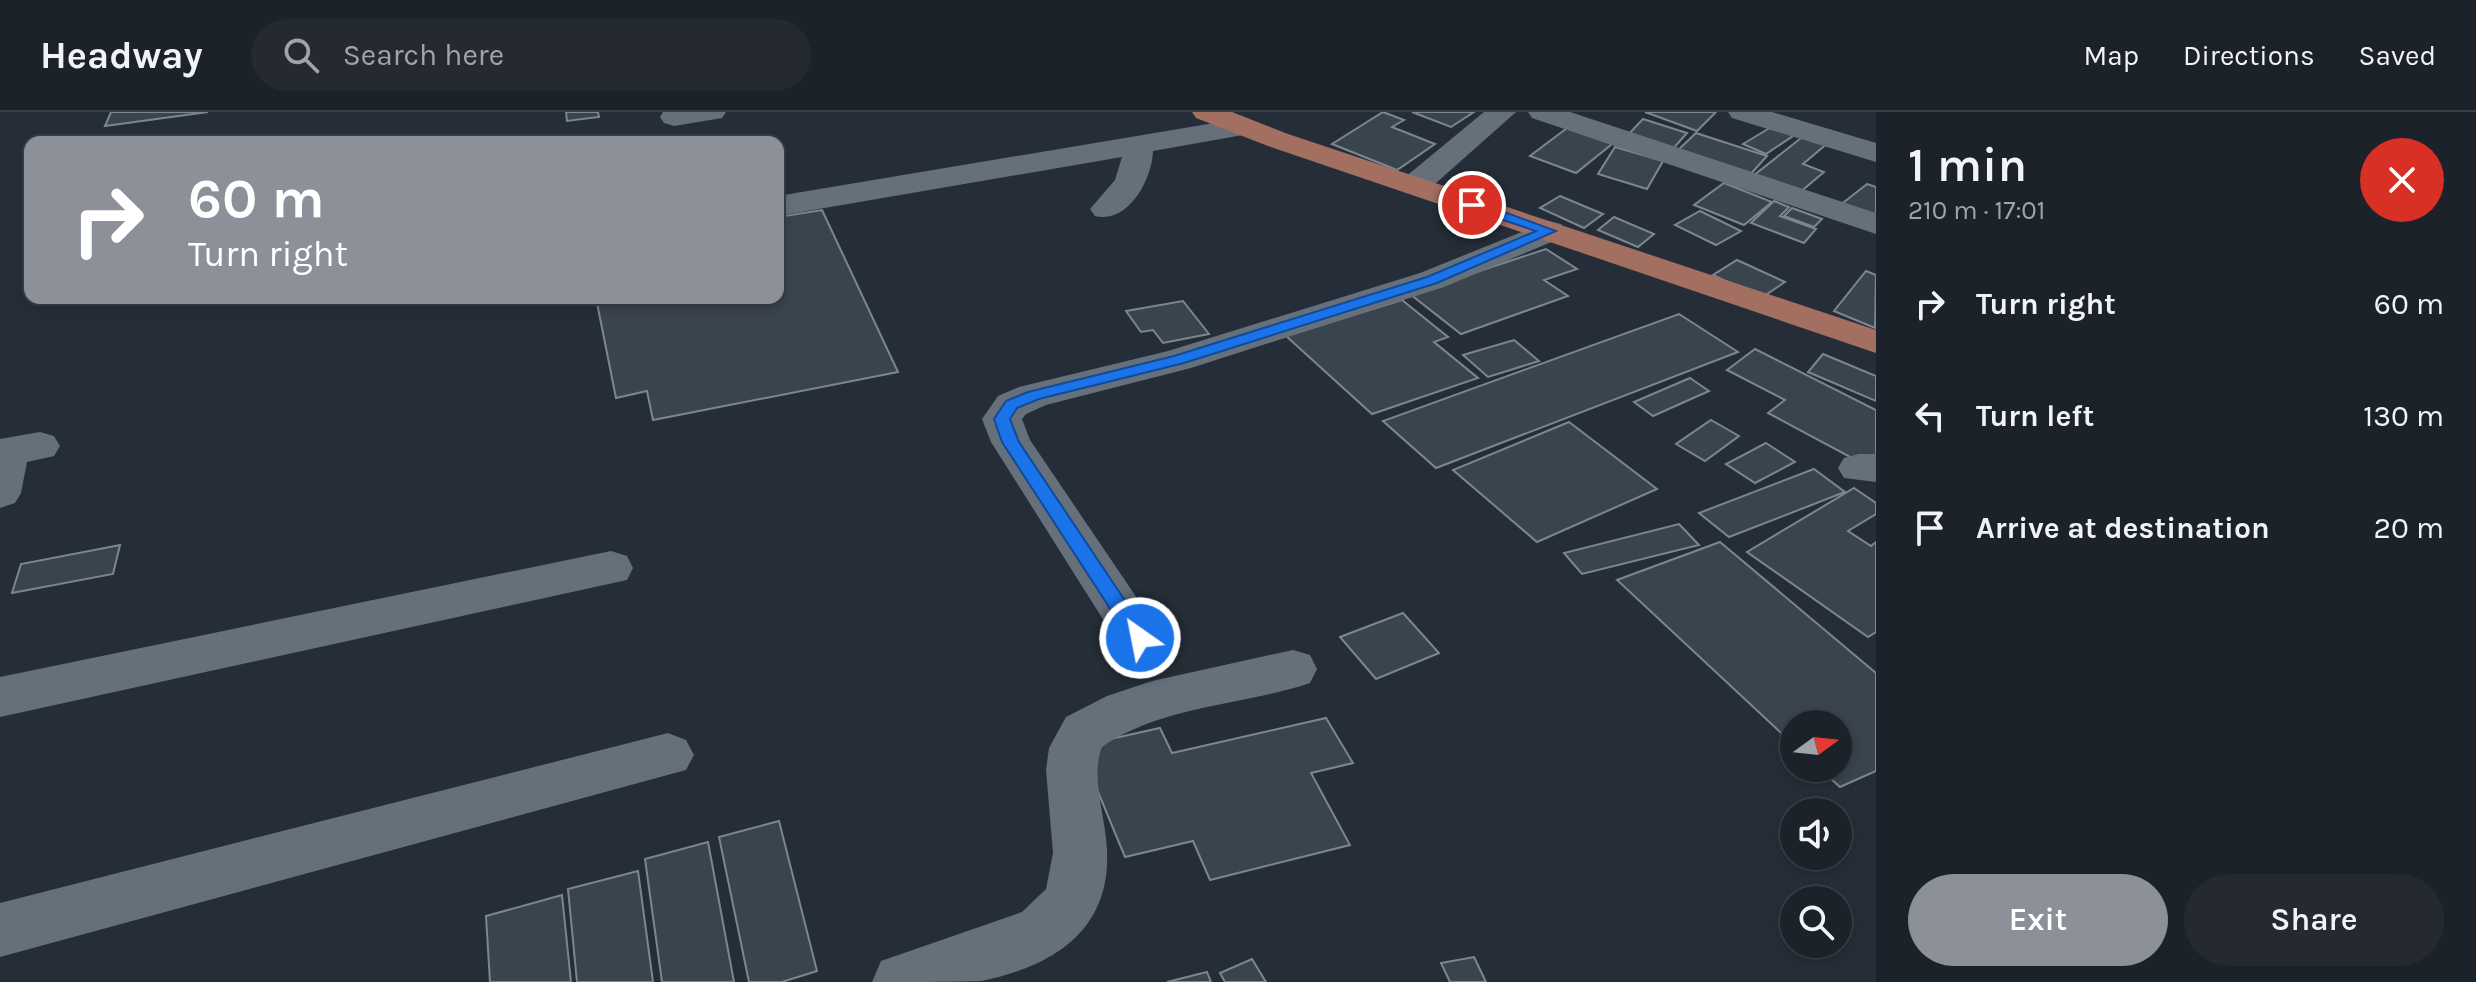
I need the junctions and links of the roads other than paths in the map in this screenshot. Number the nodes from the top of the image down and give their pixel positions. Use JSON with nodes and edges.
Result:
{"nodes":[{"id":1,"x":712,"y":112,"type":"edge"},
{"id":2,"x":1206,"y":112,"type":"edge"},
{"id":3,"x":1502,"y":112,"type":"edge"},
{"id":4,"x":1542,"y":112,"type":"edge"},
{"id":5,"x":1742,"y":112,"type":"edge"},
{"id":6,"x":674,"y":117,"type":"dead end"},
{"id":7,"x":1244,"y":127,"type":"junction"},
{"id":8,"x":1138,"y":145,"type":"junction"},
{"id":9,"x":1876,"y":153,"type":"edge"},
{"id":10,"x":1415,"y":185,"type":"junction"},
{"id":11,"x":784,"y":205,"type":"edge"},
{"id":12,"x":1106,"y":209,"type":"dead end"},
{"id":13,"x":1876,"y":224,"type":"edge"},
{"id":14,"x":1549,"y":231,"type":"junction"},
{"id":15,"x":1876,"y":342,"type":"edge"},
{"id":16,"x":40,"y":446,"type":"dead end"},
{"id":17,"x":0,"y":453,"type":"edge"},
{"id":18,"x":0,"y":460,"type":"edge"},
{"id":19,"x":0,"y":493,"type":"edge"},
{"id":20,"x":611,"y":568,"type":"dead end"},
{"id":21,"x":1140,"y":638,"type":"dead end"},
{"id":22,"x":1293,"y":669,"type":"dead end"},
{"id":23,"x":0,"y":697,"type":"edge"},
{"id":24,"x":668,"y":755,"type":"dead end"},
{"id":25,"x":0,"y":930,"type":"edge"},
{"id":26,"x":902,"y":982,"type":"edge"}],
"edges":[{"from":1,"to":6,"type":"street"},
{"from":2,"to":7,"type":"main road"},
{"from":3,"to":10,"type":"street"},
{"from":4,"to":13,"type":"street"},
{"from":5,"to":9,"type":"street"},
{"from":7,"to":8,"type":"street"},
{"from":7,"to":10,"type":"main road"},
{"from":8,"to":11,"type":"street"},
{"from":8,"to":12,"type":"street"},
{"from":10,"to":14,"type":"main road"},
{"from":14,"to":15,"type":"main road"},
{"from":14,"to":21,"type":"street"},
{"from":16,"to":17,"type":"street"},
{"from":18,"to":19,"type":"street"},
{"from":20,"to":23,"type":"street"},
{"from":22,"to":26,"type":"street"},
{"from":24,"to":25,"type":"street"}]}
